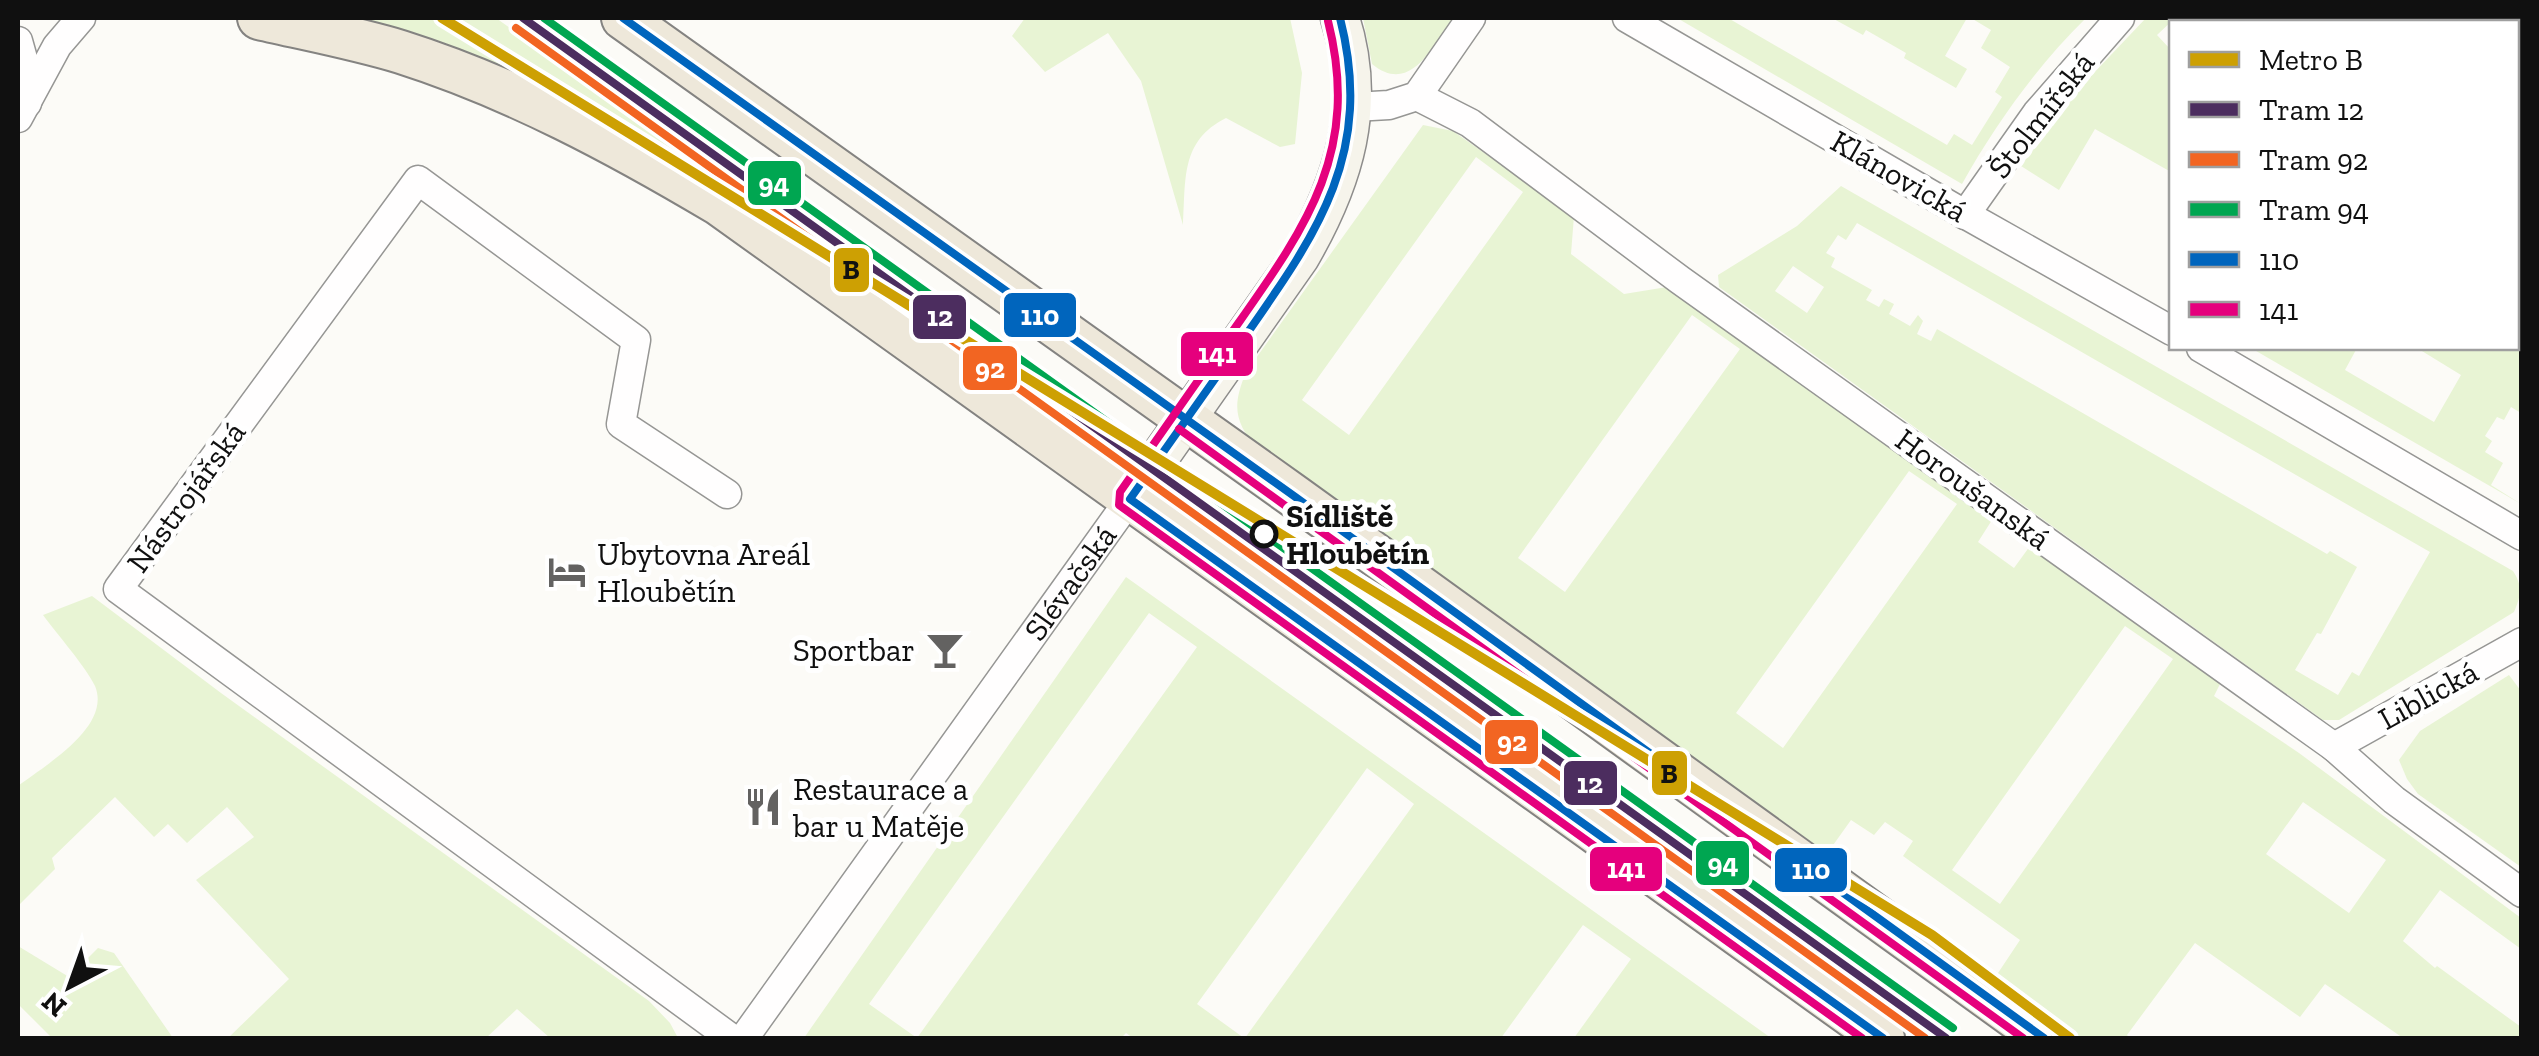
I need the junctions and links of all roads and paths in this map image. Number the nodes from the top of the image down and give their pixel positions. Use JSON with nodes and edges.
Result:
{"nodes":[{"id":1,"x":82,"y":18,"type":"edge"},
{"id":2,"x":259,"y":18,"type":"edge"},
{"id":3,"x":622,"y":18,"type":"edge"},
{"id":4,"x":1340,"y":18,"type":"edge"},
{"id":5,"x":1471,"y":18,"type":"edge"},
{"id":6,"x":1628,"y":18,"type":"edge"},
{"id":7,"x":2120,"y":18,"type":"edge"},
{"id":8,"x":18,"y":41,"type":"edge"},
{"id":9,"x":1417,"y":96,"type":"junction"},
{"id":10,"x":1354,"y":107,"type":"junction"},
{"id":11,"x":22,"y":111,"type":"edge"},
{"id":12,"x":1965,"y":214,"type":"junction"},
{"id":13,"x":2169,"y":329,"type":"edge"},
{"id":14,"x":2204,"y":350,"type":"edge"},
{"id":15,"x":1186,"y":420,"type":"junction"},
{"id":16,"x":727,"y":494,"type":"dead end"},
{"id":17,"x":1130,"y":499,"type":"junction"},
{"id":18,"x":2522,"y":536,"type":"edge"},
{"id":19,"x":2522,"y":642,"type":"edge"},
{"id":20,"x":2334,"y":747,"type":"junction"},
{"id":21,"x":2522,"y":892,"type":"edge"},
{"id":22,"x":730,"y":1038,"type":"edge"},
{"id":23,"x":744,"y":1038,"type":"edge"},
{"id":24,"x":1884,"y":1038,"type":"edge"},
{"id":25,"x":2044,"y":1038,"type":"edge"}],
"edges":[{"from":1,"to":11,"type":"street"},
{"from":2,"to":17,"type":"main road"},
{"from":3,"to":15,"type":"main road"},
{"from":4,"to":10,"type":"street","name":"Slévačská"},
{"from":5,"to":9,"type":"street"},
{"from":6,"to":12,"type":"street","name":"Klánovická"},
{"from":7,"to":12,"type":"street","name":"Štolmířská"},
{"from":8,"to":11,"type":"street"},
{"from":9,"to":10,"type":"street"},
{"from":9,"to":20,"type":"street","name":"Horoušanská"},
{"from":10,"to":15,"type":"street","name":"Slévačská"},
{"from":12,"to":13,"type":"street","name":"Klánovická"},
{"from":14,"to":18,"type":"street"},
{"from":15,"to":17,"type":"street","name":"Slévačská"},
{"from":15,"to":25,"type":"main road"},
{"from":16,"to":22,"type":"street","name":"Nástrojářská"},
{"from":17,"to":23,"type":"street","name":"Slévačská"},
{"from":17,"to":24,"type":"main road"},
{"from":19,"to":20,"type":"street","name":"Liblická"},
{"from":20,"to":21,"type":"street","name":"Horoušanská"}]}
